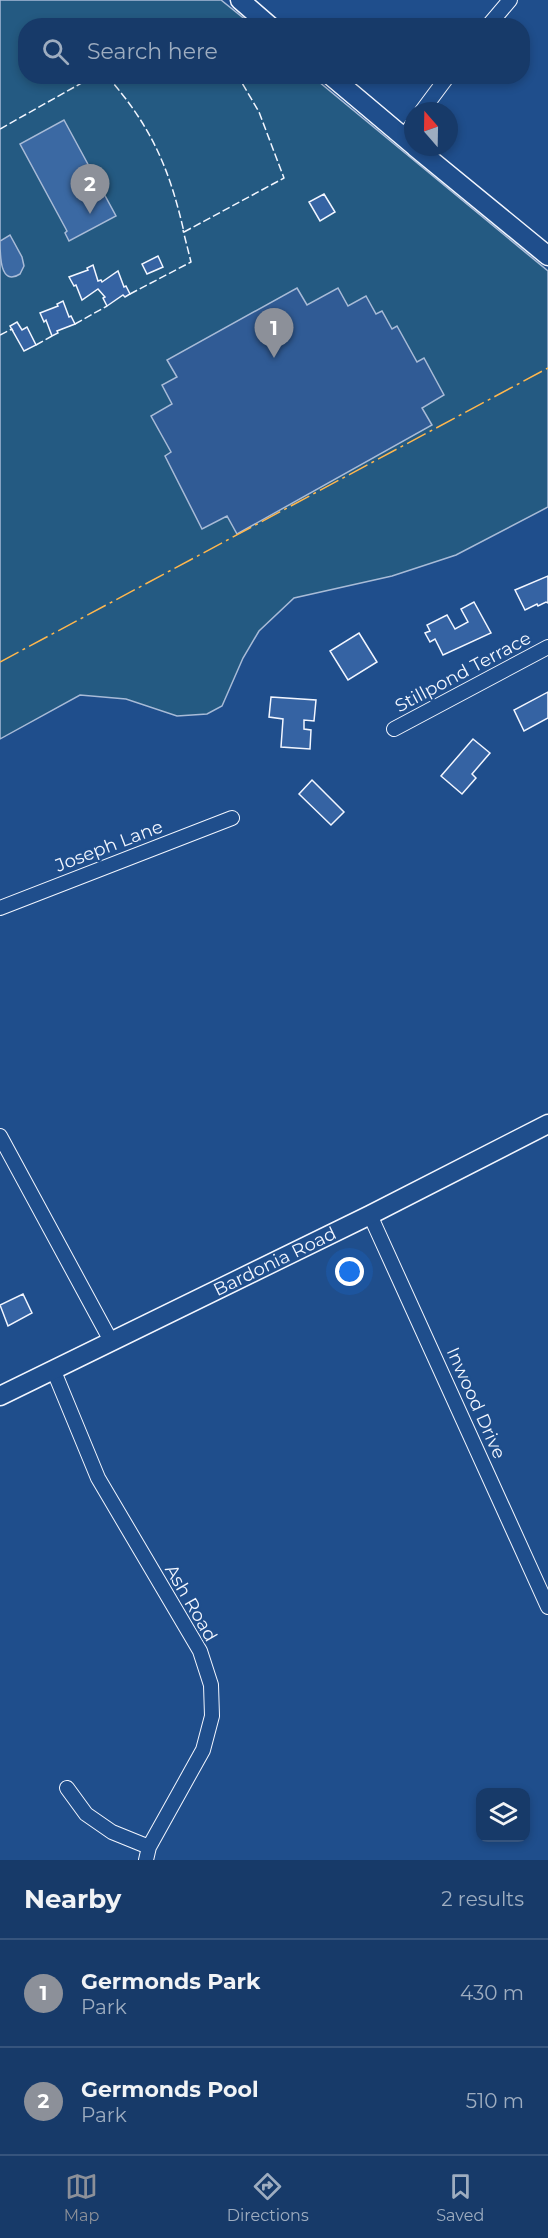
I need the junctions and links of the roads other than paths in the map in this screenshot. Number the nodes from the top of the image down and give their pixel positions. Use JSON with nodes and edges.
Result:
{"nodes":[{"id":1,"x":240,"y":0,"type":"edge"},
{"id":2,"x":504,"y":2,"type":"edge"},
{"id":3,"x":261,"y":18,"type":"edge"},
{"id":4,"x":494,"y":18,"type":"edge"},
{"id":5,"x":341,"y":84,"type":"edge"},
{"id":6,"x":442,"y":84,"type":"edge"},
{"id":7,"x":429,"y":102,"type":"edge"},
{"id":8,"x":404,"y":133,"type":"edge"},
{"id":9,"x":432,"y":156,"type":"edge"},
{"id":10,"x":548,"y":256,"type":"edge"},
{"id":11,"x":548,"y":647,"type":"edge"},
{"id":12,"x":394,"y":729,"type":"dead end"},
{"id":13,"x":232,"y":818,"type":"dead end"},
{"id":14,"x":0,"y":908,"type":"edge"},
{"id":15,"x":548,"y":1124,"type":"edge"},
{"id":16,"x":0,"y":1136,"type":"edge"},
{"id":17,"x":370,"y":1215,"type":"junction"},
{"id":18,"x":111,"y":1341,"type":"junction"},
{"id":19,"x":53,"y":1369,"type":"junction"},
{"id":20,"x":0,"y":1396,"type":"edge"},
{"id":21,"x":548,"y":1607,"type":"edge"},
{"id":22,"x":67,"y":1788,"type":"dead end"},
{"id":23,"x":148,"y":1853,"type":"edge"}],
"edges":[{"from":1,"to":3,"type":"street"},
{"from":2,"to":4,"type":"street"},
{"from":5,"to":8,"type":"street"},
{"from":6,"to":7,"type":"street"},
{"from":9,"to":10,"type":"street"},
{"from":11,"to":12,"type":"street","name":"Stillpond Terrace"},
{"from":13,"to":14,"type":"street","name":"Joseph Lane"},
{"from":15,"to":17,"type":"street","name":"Bardonia Road"},
{"from":16,"to":18,"type":"street"},
{"from":17,"to":18,"type":"street","name":"Bardonia Road"},
{"from":17,"to":21,"type":"street","name":"Inwood Drive"},
{"from":18,"to":19,"type":"street","name":"Bardonia Road"},
{"from":19,"to":20,"type":"street","name":"Bardonia Road"},
{"from":19,"to":23,"type":"street","name":"Ash Road"},
{"from":22,"to":23,"type":"street"}]}
